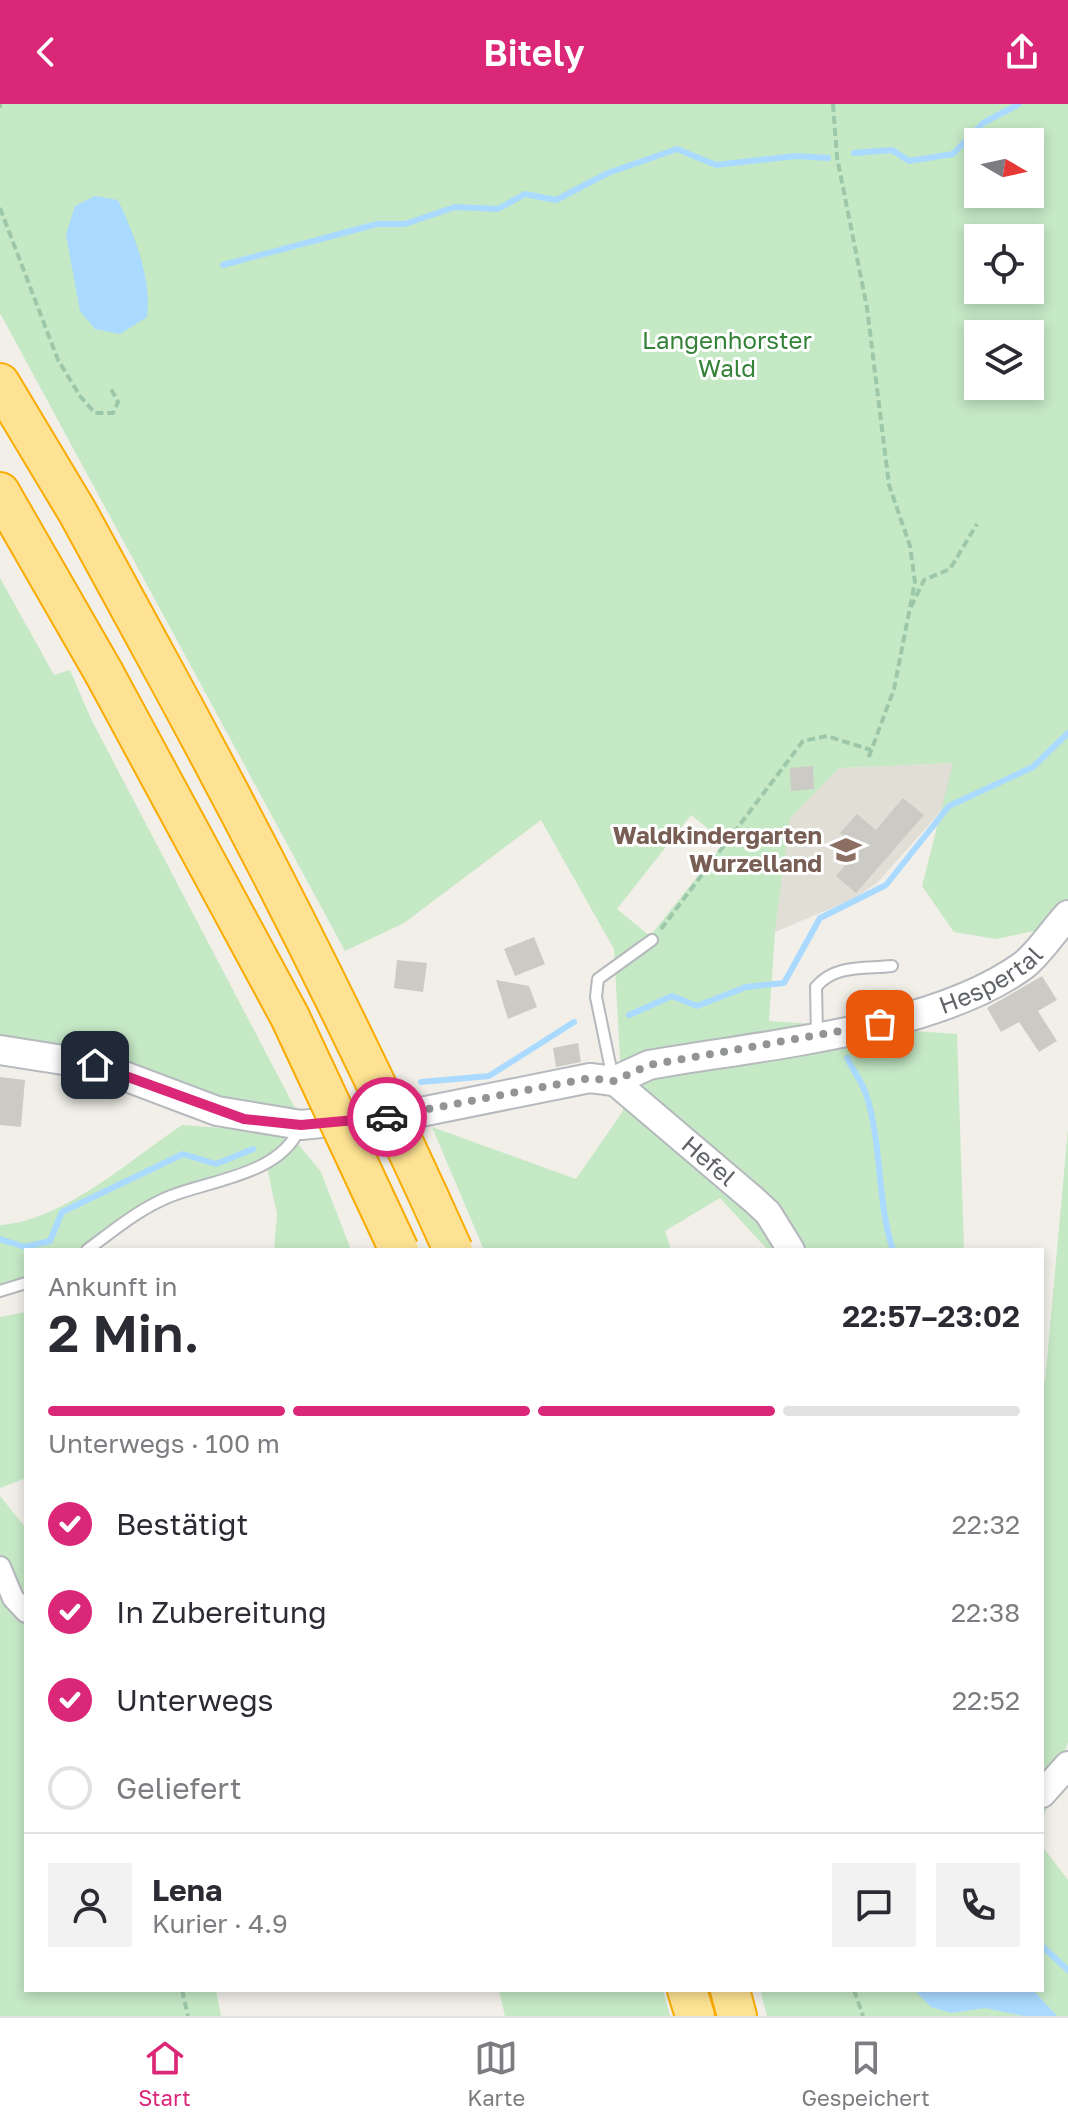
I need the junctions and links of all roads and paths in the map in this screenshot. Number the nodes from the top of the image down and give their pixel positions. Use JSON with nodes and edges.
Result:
{"nodes":[{"id":1,"x":833,"y":104,"type":"edge"},
{"id":2,"x":0,"y":208,"type":"edge"},
{"id":3,"x":0,"y":383,"type":"edge"},
{"id":4,"x":110,"y":387,"type":"dead end"},
{"id":5,"x":0,"y":492,"type":"edge"},
{"id":6,"x":977,"y":524,"type":"dead end"},
{"id":7,"x":907,"y":616,"type":"junction"},
{"id":8,"x":872,"y":751,"type":"junction"},
{"id":9,"x":868,"y":759,"type":"dead end"},
{"id":10,"x":1068,"y":915,"type":"edge"},
{"id":11,"x":652,"y":940,"type":"joint"},
{"id":12,"x":892,"y":966,"type":"dead end"},
{"id":13,"x":817,"y":1036,"type":"junction"},
{"id":14,"x":0,"y":1050,"type":"edge"},
{"id":15,"x":614,"y":1081,"type":"junction"},
{"id":16,"x":301,"y":1125,"type":"junction"},
{"id":17,"x":90,"y":1248,"type":"edge"},
{"id":18,"x":398,"y":1248,"type":"edge"},
{"id":19,"x":452,"y":1248,"type":"edge"},
{"id":20,"x":790,"y":1248,"type":"edge"},
{"id":21,"x":24,"y":1284,"type":"edge"},
{"id":22,"x":0,"y":1291,"type":"edge"},
{"id":23,"x":0,"y":1567,"type":"edge"},
{"id":24,"x":24,"y":1610,"type":"edge"},
{"id":25,"x":1068,"y":1765,"type":"edge"},
{"id":26,"x":1044,"y":1792,"type":"edge"},
{"id":27,"x":182,"y":1992,"type":"edge"},
{"id":28,"x":688,"y":1992,"type":"edge"},
{"id":29,"x":731,"y":1992,"type":"edge"},
{"id":30,"x":855,"y":1992,"type":"edge"},
{"id":31,"x":188,"y":2016,"type":"edge"},
{"id":32,"x":695,"y":2016,"type":"edge"},
{"id":33,"x":737,"y":2016,"type":"edge"},
{"id":34,"x":863,"y":2016,"type":"edge"}],
"edges":[{"from":1,"to":7,"type":"path"},
{"from":2,"to":4,"type":"path"},
{"from":3,"to":19,"type":"highway","bridge":true},
{"from":5,"to":18,"type":"highway","bridge":true},
{"from":6,"to":7,"type":"path"},
{"from":7,"to":8,"type":"path"},
{"from":8,"to":9,"type":"path"},
{"from":8,"to":11,"type":"path"},
{"from":10,"to":13,"type":"main road","name":"Hespertal"},
{"from":11,"to":15,"type":"lane"},
{"from":12,"to":13,"type":"lane"},
{"from":13,"to":15,"type":"main road","name":"Hespertal"},
{"from":14,"to":16,"type":"main road"},
{"from":15,"to":16,"type":"main road"},
{"from":15,"to":20,"type":"street","name":"Hefel"},
{"from":16,"to":17,"type":"lane"},
{"from":21,"to":22,"type":"lane"},
{"from":23,"to":24,"type":"street"},
{"from":25,"to":26,"type":"street"},
{"from":27,"to":31,"type":"path"},
{"from":28,"to":32,"type":"highway"},
{"from":29,"to":33,"type":"highway"},
{"from":30,"to":34,"type":"path"}]}
